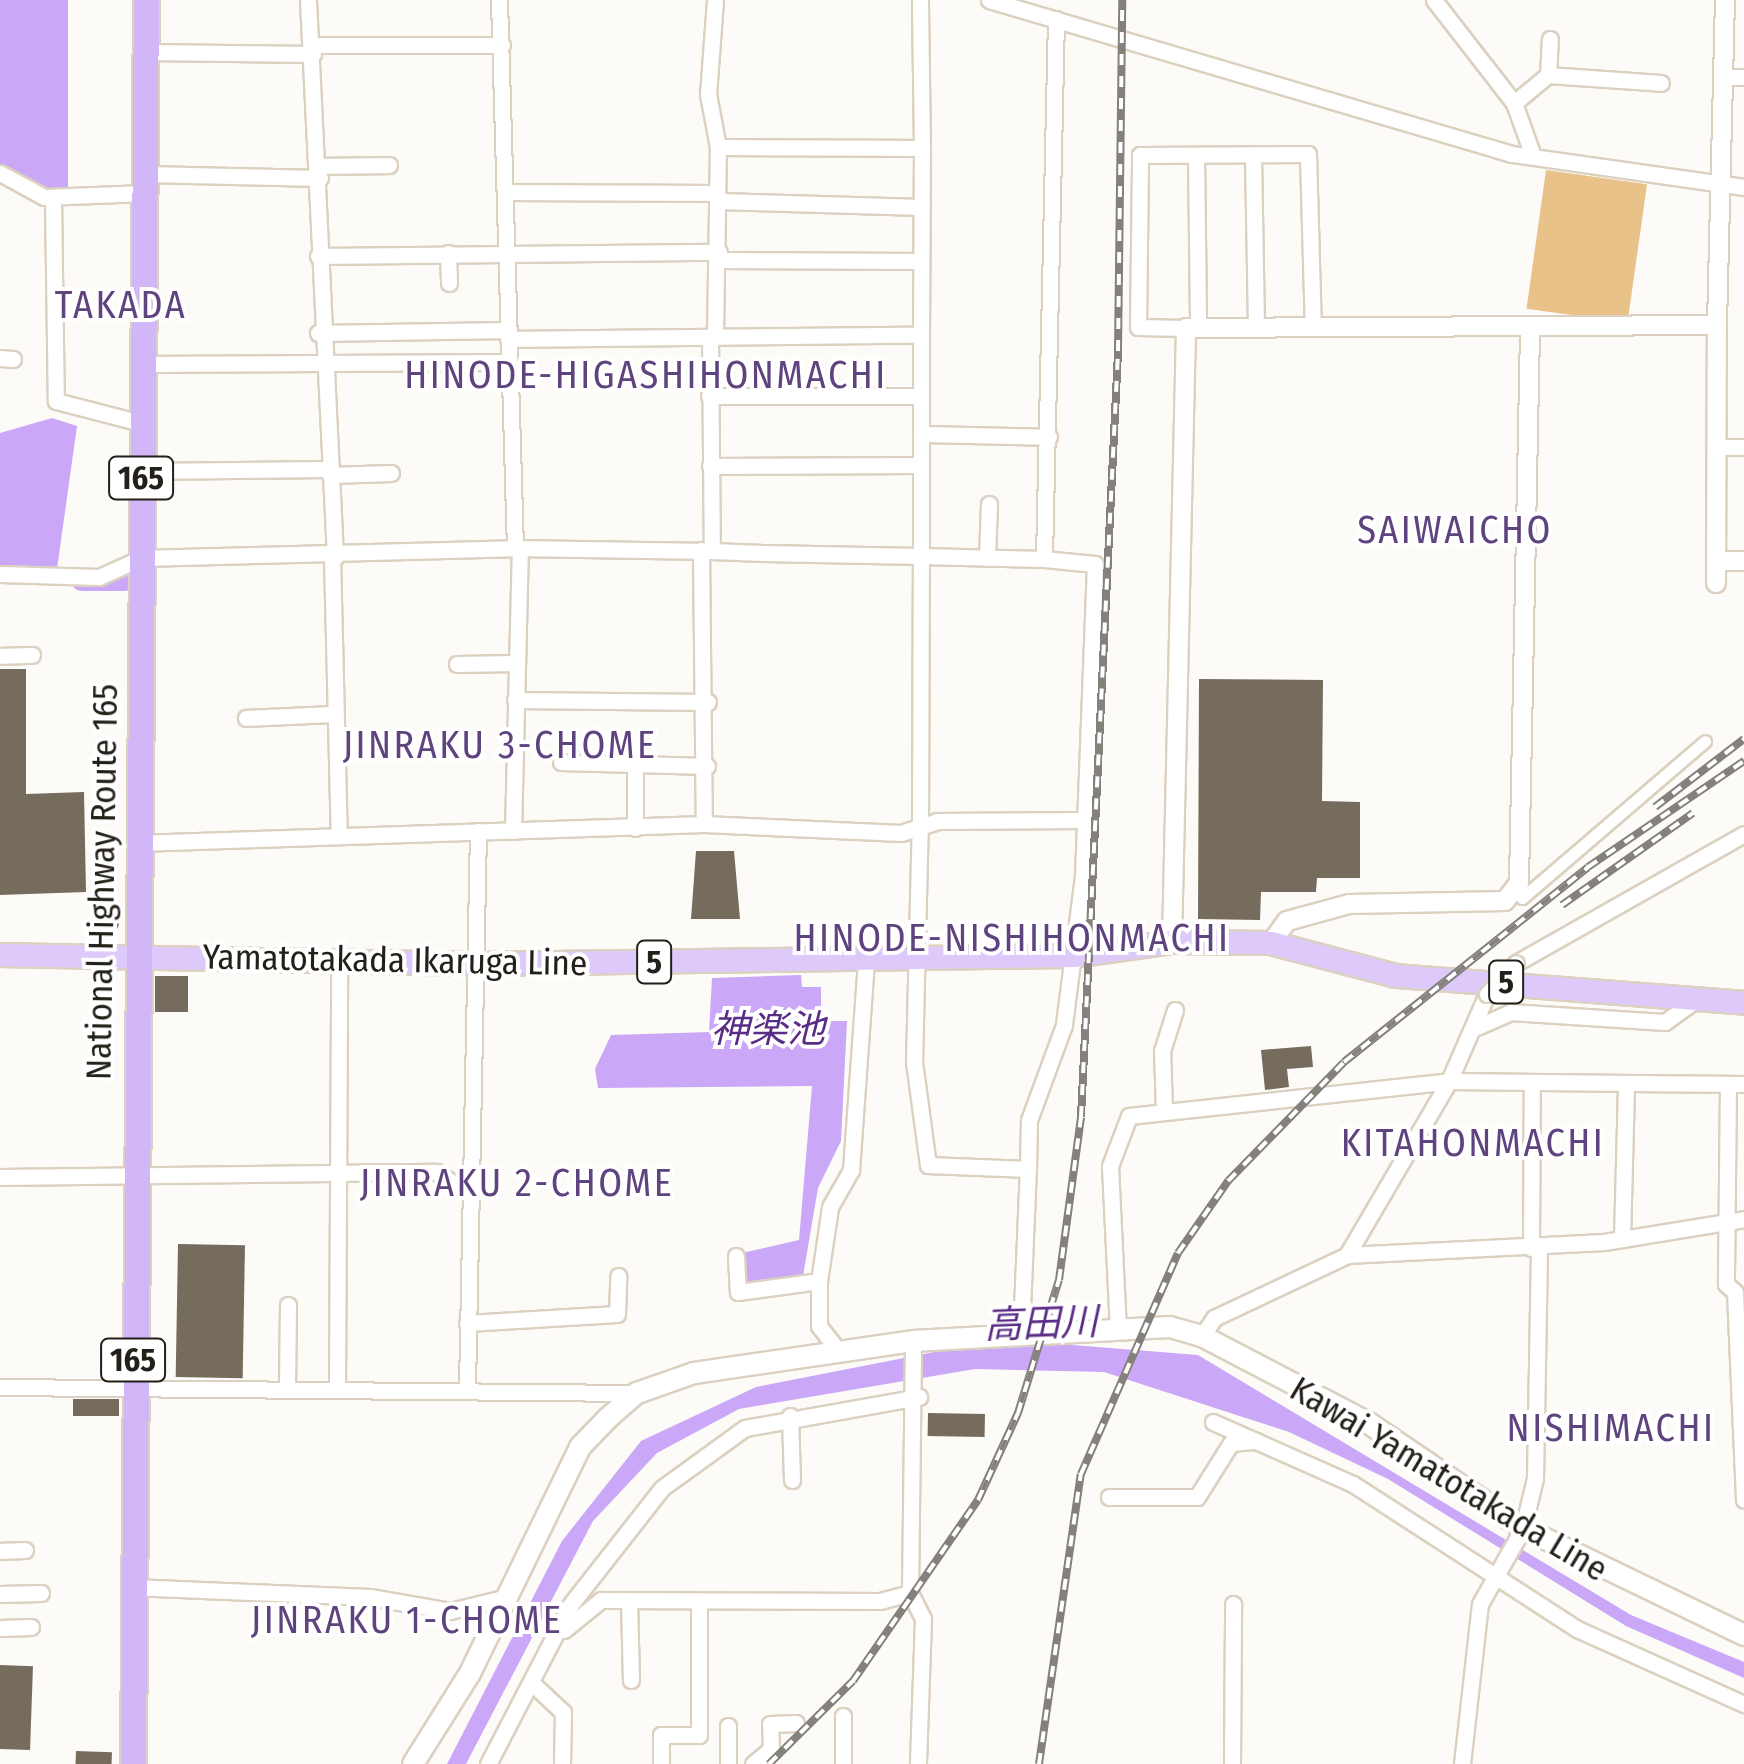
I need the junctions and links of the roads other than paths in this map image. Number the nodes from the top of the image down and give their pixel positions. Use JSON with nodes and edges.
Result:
{"nodes":[{"id":1,"x":146,"y":0,"type":"edge"},
{"id":2,"x":308,"y":0,"type":"edge"},
{"id":3,"x":498,"y":0,"type":"edge"},
{"id":4,"x":715,"y":0,"type":"edge"},
{"id":5,"x":920,"y":0,"type":"edge"},
{"id":6,"x":989,"y":0,"type":"edge"},
{"id":7,"x":1434,"y":0,"type":"edge"},
{"id":8,"x":1725,"y":0,"type":"edge"},
{"id":9,"x":1056,"y":19,"type":"junction"},
{"id":10,"x":1550,"y":39,"type":"dead end"},
{"id":11,"x":502,"y":45,"type":"junction"},
{"id":12,"x":312,"y":49,"type":"junction"},
{"id":13,"x":146,"y":52,"type":"junction"},
{"id":14,"x":1548,"y":75,"type":"junction"},
{"id":15,"x":1722,"y":76,"type":"junction"},
{"id":16,"x":1744,"y":77,"type":"edge"},
{"id":17,"x":1661,"y":84,"type":"dead end"},
{"id":18,"x":1514,"y":103,"type":"junction"},
{"id":19,"x":718,"y":147,"type":"junction"},
{"id":20,"x":922,"y":148,"type":"junction"},
{"id":21,"x":1253,"y":154,"type":"junction"},
{"id":22,"x":1196,"y":156,"type":"junction"},
{"id":23,"x":1533,"y":156,"type":"junction"},
{"id":24,"x":389,"y":165,"type":"dead end"},
{"id":25,"x":319,"y":172,"type":"junction"},
{"id":26,"x":0,"y":173,"type":"edge"},
{"id":27,"x":145,"y":184,"type":"junction"},
{"id":28,"x":1718,"y":186,"type":"junction"},
{"id":29,"x":1744,"y":187,"type":"edge"},
{"id":30,"x":505,"y":192,"type":"junction"},
{"id":31,"x":718,"y":197,"type":"junction"},
{"id":32,"x":53,"y":198,"type":"junction"},
{"id":33,"x":922,"y":207,"type":"junction"},
{"id":34,"x":448,"y":253,"type":"junction"},
{"id":35,"x":508,"y":253,"type":"junction"},
{"id":36,"x":318,"y":256,"type":"junction"},
{"id":37,"x":718,"y":256,"type":"junction"},
{"id":38,"x":921,"y":261,"type":"junction"},
{"id":39,"x":449,"y":284,"type":"dead end"},
{"id":40,"x":1717,"y":325,"type":"junction"},
{"id":41,"x":1192,"y":328,"type":"junction"},
{"id":42,"x":1256,"y":328,"type":"junction"},
{"id":43,"x":1313,"y":328,"type":"junction"},
{"id":44,"x":1530,"y":328,"type":"junction"},
{"id":45,"x":318,"y":333,"type":"junction"},
{"id":46,"x":508,"y":334,"type":"junction"},
{"id":47,"x":920,"y":335,"type":"junction"},
{"id":48,"x":712,"y":336,"type":"junction"},
{"id":49,"x":508,"y":362,"type":"junction"},
{"id":50,"x":142,"y":364,"type":"junction"},
{"id":51,"x":320,"y":364,"type":"junction"},
{"id":52,"x":709,"y":396,"type":"junction"},
{"id":53,"x":921,"y":396,"type":"junction"},
{"id":54,"x":142,"y":423,"type":"junction"},
{"id":55,"x":921,"y":434,"type":"junction"},
{"id":56,"x":1049,"y":437,"type":"junction"},
{"id":57,"x":1718,"y":447,"type":"junction"},
{"id":58,"x":1744,"y":447,"type":"edge"},
{"id":59,"x":921,"y":465,"type":"junction"},
{"id":60,"x":710,"y":466,"type":"junction"},
{"id":61,"x":141,"y":471,"type":"junction"},
{"id":62,"x":330,"y":472,"type":"junction"},
{"id":63,"x":390,"y":473,"type":"dead end"},
{"id":64,"x":989,"y":504,"type":"dead end"},
{"id":65,"x":518,"y":548,"type":"junction"},
{"id":66,"x":706,"y":551,"type":"junction"},
{"id":67,"x":921,"y":556,"type":"junction"},
{"id":68,"x":334,"y":557,"type":"junction"},
{"id":69,"x":141,"y":558,"type":"junction"},
{"id":70,"x":987,"y":558,"type":"junction"},
{"id":71,"x":1044,"y":559,"type":"junction"},
{"id":72,"x":1716,"y":561,"type":"junction"},
{"id":73,"x":1744,"y":561,"type":"edge"},
{"id":74,"x":0,"y":574,"type":"edge"},
{"id":75,"x":1716,"y":584,"type":"dead end"},
{"id":76,"x":32,"y":655,"type":"dead end"},
{"id":77,"x":0,"y":656,"type":"edge"},
{"id":78,"x":515,"y":663,"type":"junction"},
{"id":79,"x":457,"y":664,"type":"dead end"},
{"id":80,"x":514,"y":700,"type":"junction"},
{"id":81,"x":708,"y":702,"type":"junction"},
{"id":82,"x":331,"y":714,"type":"junction"},
{"id":83,"x":246,"y":718,"type":"dead end"},
{"id":84,"x":1705,"y":741,"type":"dead end"},
{"id":85,"x":561,"y":762,"type":"dead end"},
{"id":86,"x":635,"y":765,"type":"junction"},
{"id":87,"x":707,"y":766,"type":"junction"},
{"id":88,"x":1084,"y":820,"type":"junction"},
{"id":89,"x":704,"y":824,"type":"junction"},
{"id":90,"x":920,"y":824,"type":"junction"},
{"id":91,"x":635,"y":828,"type":"junction"},
{"id":92,"x":478,"y":831,"type":"junction"},
{"id":93,"x":513,"y":831,"type":"junction"},
{"id":94,"x":1744,"y":834,"type":"edge"},
{"id":95,"x":339,"y":835,"type":"junction"},
{"id":96,"x":136,"y":843,"type":"junction"},
{"id":97,"x":1519,"y":883,"type":"junction"},
{"id":98,"x":1172,"y":942,"type":"junction"},
{"id":99,"x":1271,"y":944,"type":"junction"},
{"id":100,"x":0,"y":956,"type":"edge"},
{"id":101,"x":134,"y":956,"type":"junction"},
{"id":102,"x":917,"y":956,"type":"junction"},
{"id":103,"x":1073,"y":956,"type":"junction"},
{"id":104,"x":866,"y":959,"type":"junction"},
{"id":105,"x":338,"y":963,"type":"junction"},
{"id":106,"x":474,"y":964,"type":"junction"},
{"id":107,"x":1697,"y":999,"type":"junction"},
{"id":108,"x":1744,"y":1003,"type":"edge"},
{"id":109,"x":1175,"y":1010,"type":"dead end"},
{"id":110,"x":1477,"y":1027,"type":"junction"},
{"id":111,"x":1449,"y":1080,"type":"junction"},
{"id":112,"x":1532,"y":1083,"type":"junction"},
{"id":113,"x":1626,"y":1084,"type":"junction"},
{"id":114,"x":1736,"y":1084,"type":"edge"},
{"id":115,"x":1164,"y":1110,"type":"junction"},
{"id":116,"x":1028,"y":1169,"type":"junction"},
{"id":117,"x":336,"y":1170,"type":"junction"},
{"id":118,"x":134,"y":1174,"type":"junction"},
{"id":119,"x":0,"y":1177,"type":"edge"},
{"id":120,"x":464,"y":1190,"type":"junction"},
{"id":121,"x":1744,"y":1219,"type":"edge"},
{"id":122,"x":1724,"y":1222,"type":"junction"},
{"id":123,"x":1622,"y":1238,"type":"junction"},
{"id":124,"x":1535,"y":1248,"type":"junction"},
{"id":125,"x":1347,"y":1255,"type":"junction"},
{"id":126,"x":736,"y":1256,"type":"dead end"},
{"id":127,"x":618,"y":1276,"type":"dead end"},
{"id":128,"x":818,"y":1281,"type":"junction"},
{"id":129,"x":1740,"y":1292,"type":"edge"},
{"id":130,"x":288,"y":1305,"type":"dead end"},
{"id":131,"x":467,"y":1323,"type":"junction"},
{"id":132,"x":1118,"y":1330,"type":"junction"},
{"id":133,"x":1021,"y":1333,"type":"junction"},
{"id":134,"x":1202,"y":1336,"type":"junction"},
{"id":135,"x":913,"y":1344,"type":"junction"},
{"id":136,"x":838,"y":1350,"type":"junction"},
{"id":137,"x":133,"y":1382,"type":"junction"},
{"id":138,"x":287,"y":1386,"type":"junction"},
{"id":139,"x":0,"y":1387,"type":"edge"},
{"id":140,"x":467,"y":1387,"type":"junction"},
{"id":141,"x":337,"y":1388,"type":"junction"},
{"id":142,"x":918,"y":1391,"type":"junction"},
{"id":143,"x":637,"y":1394,"type":"junction"},
{"id":144,"x":790,"y":1416,"type":"junction"},
{"id":145,"x":1213,"y":1422,"type":"dead end"},
{"id":146,"x":1260,"y":1441,"type":"junction"},
{"id":147,"x":792,"y":1480,"type":"dead end"},
{"id":148,"x":1110,"y":1497,"type":"dead end"},
{"id":149,"x":1744,"y":1500,"type":"edge"},
{"id":150,"x":1520,"y":1531,"type":"junction"},
{"id":151,"x":25,"y":1550,"type":"dead end"},
{"id":152,"x":0,"y":1551,"type":"edge"},
{"id":153,"x":1497,"y":1568,"type":"junction"},
{"id":154,"x":131,"y":1586,"type":"junction"},
{"id":155,"x":41,"y":1593,"type":"dead end"},
{"id":156,"x":910,"y":1593,"type":"junction"},
{"id":157,"x":0,"y":1594,"type":"edge"},
{"id":158,"x":507,"y":1597,"type":"junction"},
{"id":159,"x":629,"y":1600,"type":"junction"},
{"id":160,"x":699,"y":1601,"type":"junction"},
{"id":161,"x":1233,"y":1604,"type":"dead end"},
{"id":162,"x":0,"y":1628,"type":"edge"},
{"id":163,"x":32,"y":1628,"type":"dead end"},
{"id":164,"x":564,"y":1630,"type":"junction"},
{"id":165,"x":1744,"y":1636,"type":"edge"},
{"id":166,"x":631,"y":1680,"type":"dead end"},
{"id":167,"x":535,"y":1686,"type":"junction"},
{"id":168,"x":1744,"y":1704,"type":"edge"},
{"id":169,"x":844,"y":1716,"type":"dead end"},
{"id":170,"x":796,"y":1723,"type":"dead end"},
{"id":171,"x":728,"y":1726,"type":"dead end"},
{"id":172,"x":133,"y":1764,"type":"edge"},
{"id":173,"x":413,"y":1764,"type":"edge"},
{"id":174,"x":488,"y":1764,"type":"edge"},
{"id":175,"x":562,"y":1764,"type":"edge"},
{"id":176,"x":661,"y":1764,"type":"edge"},
{"id":177,"x":728,"y":1764,"type":"edge"},
{"id":178,"x":753,"y":1764,"type":"edge"},
{"id":179,"x":843,"y":1764,"type":"edge"},
{"id":180,"x":918,"y":1764,"type":"edge"},
{"id":181,"x":1232,"y":1764,"type":"edge"},
{"id":182,"x":1462,"y":1764,"type":"edge"}],
"edges":[{"from":1,"to":13,"type":"highway","name":"National Highway Route 165","number":"165"},
{"from":2,"to":12,"type":"street"},
{"from":3,"to":11,"type":"street"},
{"from":4,"to":19,"type":"street"},
{"from":5,"to":20,"type":"street"},
{"from":6,"to":9,"type":"street"},
{"from":7,"to":18,"type":"street"},
{"from":8,"to":15,"type":"street"},
{"from":9,"to":23,"type":"street"},
{"from":9,"to":56,"type":"street"},
{"from":10,"to":14,"type":"street"},
{"from":11,"to":12,"type":"street"},
{"from":11,"to":30,"type":"street"},
{"from":12,"to":13,"type":"street"},
{"from":12,"to":25,"type":"street"},
{"from":13,"to":27,"type":"highway","name":"National Highway Route 165","number":"165"},
{"from":14,"to":17,"type":"street"},
{"from":14,"to":18,"type":"street"},
{"from":15,"to":16,"type":"street"},
{"from":15,"to":28,"type":"street"},
{"from":18,"to":23,"type":"street"},
{"from":19,"to":20,"type":"street"},
{"from":19,"to":31,"type":"street"},
{"from":20,"to":33,"type":"street"},
{"from":21,"to":22,"type":"street"},
{"from":21,"to":42,"type":"street"},
{"from":21,"to":43,"type":"street"},
{"from":22,"to":41,"type":"street"},
{"from":22,"to":41,"type":"street"},
{"from":23,"to":28,"type":"street"},
{"from":24,"to":25,"type":"street"},
{"from":25,"to":27,"type":"street"},
{"from":25,"to":36,"type":"street"},
{"from":26,"to":32,"type":"street"},
{"from":27,"to":32,"type":"street"},
{"from":27,"to":50,"type":"highway","name":"National Highway Route 165","number":"165"},
{"from":28,"to":29,"type":"street"},
{"from":28,"to":40,"type":"street"},
{"from":30,"to":31,"type":"street"},
{"from":30,"to":35,"type":"street"},
{"from":31,"to":33,"type":"street"},
{"from":31,"to":37,"type":"street"},
{"from":32,"to":54,"type":"street"},
{"from":33,"to":38,"type":"street"},
{"from":34,"to":35,"type":"street"},
{"from":34,"to":36,"type":"street"},
{"from":34,"to":39,"type":"street"},
{"from":35,"to":37,"type":"street"},
{"from":35,"to":46,"type":"street"},
{"from":36,"to":45,"type":"street"},
{"from":37,"to":38,"type":"street"},
{"from":37,"to":48,"type":"street"},
{"from":38,"to":47,"type":"street"},
{"from":40,"to":44,"type":"street"},
{"from":40,"to":57,"type":"street"},
{"from":41,"to":42,"type":"street"},
{"from":41,"to":98,"type":"street"},
{"from":42,"to":43,"type":"street"},
{"from":43,"to":44,"type":"street"},
{"from":44,"to":97,"type":"street"},
{"from":45,"to":46,"type":"street"},
{"from":45,"to":51,"type":"street"},
{"from":46,"to":48,"type":"street"},
{"from":46,"to":49,"type":"street"},
{"from":47,"to":48,"type":"street"},
{"from":47,"to":53,"type":"street"},
{"from":48,"to":52,"type":"street"},
{"from":49,"to":51,"type":"street"},
{"from":49,"to":65,"type":"street"},
{"from":50,"to":51,"type":"street"},
{"from":50,"to":54,"type":"highway","name":"National Highway Route 165","number":"165"},
{"from":51,"to":62,"type":"street"},
{"from":52,"to":53,"type":"street"},
{"from":52,"to":60,"type":"street"},
{"from":53,"to":55,"type":"street"},
{"from":54,"to":61,"type":"highway","name":"National Highway Route 165","number":"165"},
{"from":55,"to":56,"type":"street"},
{"from":55,"to":59,"type":"street"},
{"from":56,"to":71,"type":"street"},
{"from":57,"to":58,"type":"street"},
{"from":57,"to":72,"type":"street"},
{"from":59,"to":60,"type":"street"},
{"from":59,"to":67,"type":"street"},
{"from":60,"to":66,"type":"street"},
{"from":61,"to":62,"type":"street"},
{"from":61,"to":69,"type":"highway","name":"National Highway Route 165","number":"165"},
{"from":62,"to":63,"type":"street"},
{"from":62,"to":68,"type":"street"},
{"from":64,"to":70,"type":"street"},
{"from":65,"to":66,"type":"street"},
{"from":65,"to":68,"type":"street"},
{"from":65,"to":78,"type":"street"},
{"from":66,"to":67,"type":"street"},
{"from":66,"to":81,"type":"street"},
{"from":67,"to":70,"type":"street"},
{"from":67,"to":90,"type":"street"},
{"from":68,"to":69,"type":"street"},
{"from":68,"to":82,"type":"street"},
{"from":69,"to":74,"type":"street"},
{"from":69,"to":96,"type":"highway","name":"National Highway Route 165","number":"165"},
{"from":70,"to":71,"type":"street"},
{"from":71,"to":88,"type":"street"},
{"from":72,"to":73,"type":"street"},
{"from":72,"to":75,"type":"street"},
{"from":76,"to":77,"type":"street"},
{"from":78,"to":79,"type":"street"},
{"from":78,"to":80,"type":"street"},
{"from":80,"to":81,"type":"street"},
{"from":80,"to":93,"type":"street"},
{"from":81,"to":87,"type":"street"},
{"from":82,"to":83,"type":"street"},
{"from":82,"to":95,"type":"street"},
{"from":84,"to":97,"type":"street"},
{"from":85,"to":86,"type":"street"},
{"from":86,"to":87,"type":"street"},
{"from":86,"to":91,"type":"street"},
{"from":87,"to":89,"type":"street"},
{"from":88,"to":90,"type":"street"},
{"from":88,"to":103,"type":"street"},
{"from":89,"to":90,"type":"street"},
{"from":89,"to":91,"type":"street"},
{"from":90,"to":102,"type":"street"},
{"from":91,"to":93,"type":"street"},
{"from":92,"to":93,"type":"street"},
{"from":92,"to":95,"type":"street"},
{"from":92,"to":106,"type":"street"},
{"from":94,"to":110,"type":"street","bridge":true},
{"from":95,"to":96,"type":"street"},
{"from":96,"to":101,"type":"highway","name":"National Highway Route 165","number":"165"},
{"from":97,"to":99,"type":"street"},
{"from":98,"to":99,"type":"main road","name":"Yamatotakada Ikaruga Line","number":"5"},
{"from":98,"to":103,"type":"main road","name":"Yamatotakada Ikaruga Line","number":"5"},
{"from":99,"to":107,"type":"main road","name":"Yamatotakada Ikaruga Line","number":"5"},
{"from":100,"to":101,"type":"main road","name":"Yamatotakada Ikaruga Line","number":"5"},
{"from":101,"to":105,"type":"main road","name":"Yamatotakada Ikaruga Line","number":"5"},
{"from":101,"to":118,"type":"highway","name":"National Highway Route 165","number":"165"},
{"from":102,"to":103,"type":"main road","name":"Yamatotakada Ikaruga Line","number":"5"},
{"from":102,"to":104,"type":"main road","name":"Yamatotakada Ikaruga Line","number":"5"},
{"from":102,"to":116,"type":"street"},
{"from":103,"to":116,"type":"street"},
{"from":104,"to":106,"type":"main road","name":"Yamatotakada Ikaruga Line","number":"5"},
{"from":104,"to":128,"type":"street"},
{"from":105,"to":106,"type":"main road","name":"Yamatotakada Ikaruga Line","number":"5"},
{"from":105,"to":117,"type":"street"},
{"from":106,"to":120,"type":"street"},
{"from":107,"to":108,"type":"main road","name":"Yamatotakada Ikaruga Line","number":"5"},
{"from":107,"to":110,"type":"street"},
{"from":109,"to":115,"type":"street"},
{"from":110,"to":111,"type":"street"},
{"from":111,"to":112,"type":"street"},
{"from":111,"to":115,"type":"street"},
{"from":111,"to":125,"type":"street"},
{"from":112,"to":113,"type":"street"},
{"from":112,"to":124,"type":"street"},
{"from":113,"to":114,"type":"street"},
{"from":113,"to":123,"type":"street"},
{"from":114,"to":122,"type":"street"},
{"from":115,"to":132,"type":"street"},
{"from":116,"to":133,"type":"street"},
{"from":117,"to":118,"type":"street"},
{"from":117,"to":120,"type":"street"},
{"from":117,"to":141,"type":"street"},
{"from":118,"to":119,"type":"street"},
{"from":118,"to":137,"type":"highway","name":"National Highway Route 165","number":"165"},
{"from":120,"to":131,"type":"street"},
{"from":121,"to":122,"type":"street"},
{"from":122,"to":123,"type":"street"},
{"from":122,"to":129,"type":"street"},
{"from":123,"to":124,"type":"street"},
{"from":124,"to":125,"type":"street"},
{"from":124,"to":150,"type":"street"},
{"from":125,"to":134,"type":"street"},
{"from":126,"to":128,"type":"street"},
{"from":127,"to":131,"type":"street"},
{"from":128,"to":136,"type":"street"},
{"from":129,"to":149,"type":"street"},
{"from":130,"to":138,"type":"street"},
{"from":131,"to":140,"type":"street"},
{"from":132,"to":133,"type":"main road","name":"Kawai Yamatotakada Line"},
{"from":132,"to":134,"type":"main road","name":"Kawai Yamatotakada Line"},
{"from":133,"to":135,"type":"main road","name":"Kawai Yamatotakada Line"},
{"from":134,"to":150,"type":"main road","name":"Kawai Yamatotakada Line"},
{"from":135,"to":136,"type":"main road","name":"Kawai Yamatotakada Line"},
{"from":135,"to":142,"type":"street"},
{"from":136,"to":143,"type":"main road","name":"Kawai Yamatotakada Line"},
{"from":137,"to":138,"type":"street"},
{"from":137,"to":139,"type":"street"},
{"from":137,"to":154,"type":"highway","name":"National Highway Route 165","number":"165"},
{"from":138,"to":141,"type":"street"},
{"from":140,"to":141,"type":"street"},
{"from":140,"to":143,"type":"street"},
{"from":142,"to":144,"type":"street"},
{"from":142,"to":156,"type":"street"},
{"from":143,"to":158,"type":"main road","name":"Kawai Yamatotakada Line"},
{"from":144,"to":147,"type":"street"},
{"from":144,"to":164,"type":"street"},
{"from":145,"to":146,"type":"street"},
{"from":146,"to":148,"type":"street"},
{"from":146,"to":153,"type":"street"},
{"from":150,"to":153,"type":"street"},
{"from":150,"to":165,"type":"main road","name":"Kawai Yamatotakada Line"},
{"from":151,"to":152,"type":"street"},
{"from":153,"to":168,"type":"street"},
{"from":153,"to":182,"type":"street"},
{"from":154,"to":158,"type":"street"},
{"from":154,"to":172,"type":"highway","name":"National Highway Route 165","number":"165"},
{"from":155,"to":157,"type":"street"},
{"from":156,"to":160,"type":"street"},
{"from":156,"to":180,"type":"street"},
{"from":158,"to":173,"type":"main road","name":"Kawai Yamatotakada Line"},
{"from":159,"to":160,"type":"street"},
{"from":159,"to":164,"type":"street"},
{"from":159,"to":166,"type":"street"},
{"from":160,"to":176,"type":"street"},
{"from":161,"to":181,"type":"street"},
{"from":162,"to":163,"type":"street"},
{"from":164,"to":167,"type":"street"},
{"from":167,"to":174,"type":"street"},
{"from":167,"to":175,"type":"street"},
{"from":169,"to":179,"type":"street"},
{"from":170,"to":178,"type":"street"},
{"from":171,"to":177,"type":"street"}]}
